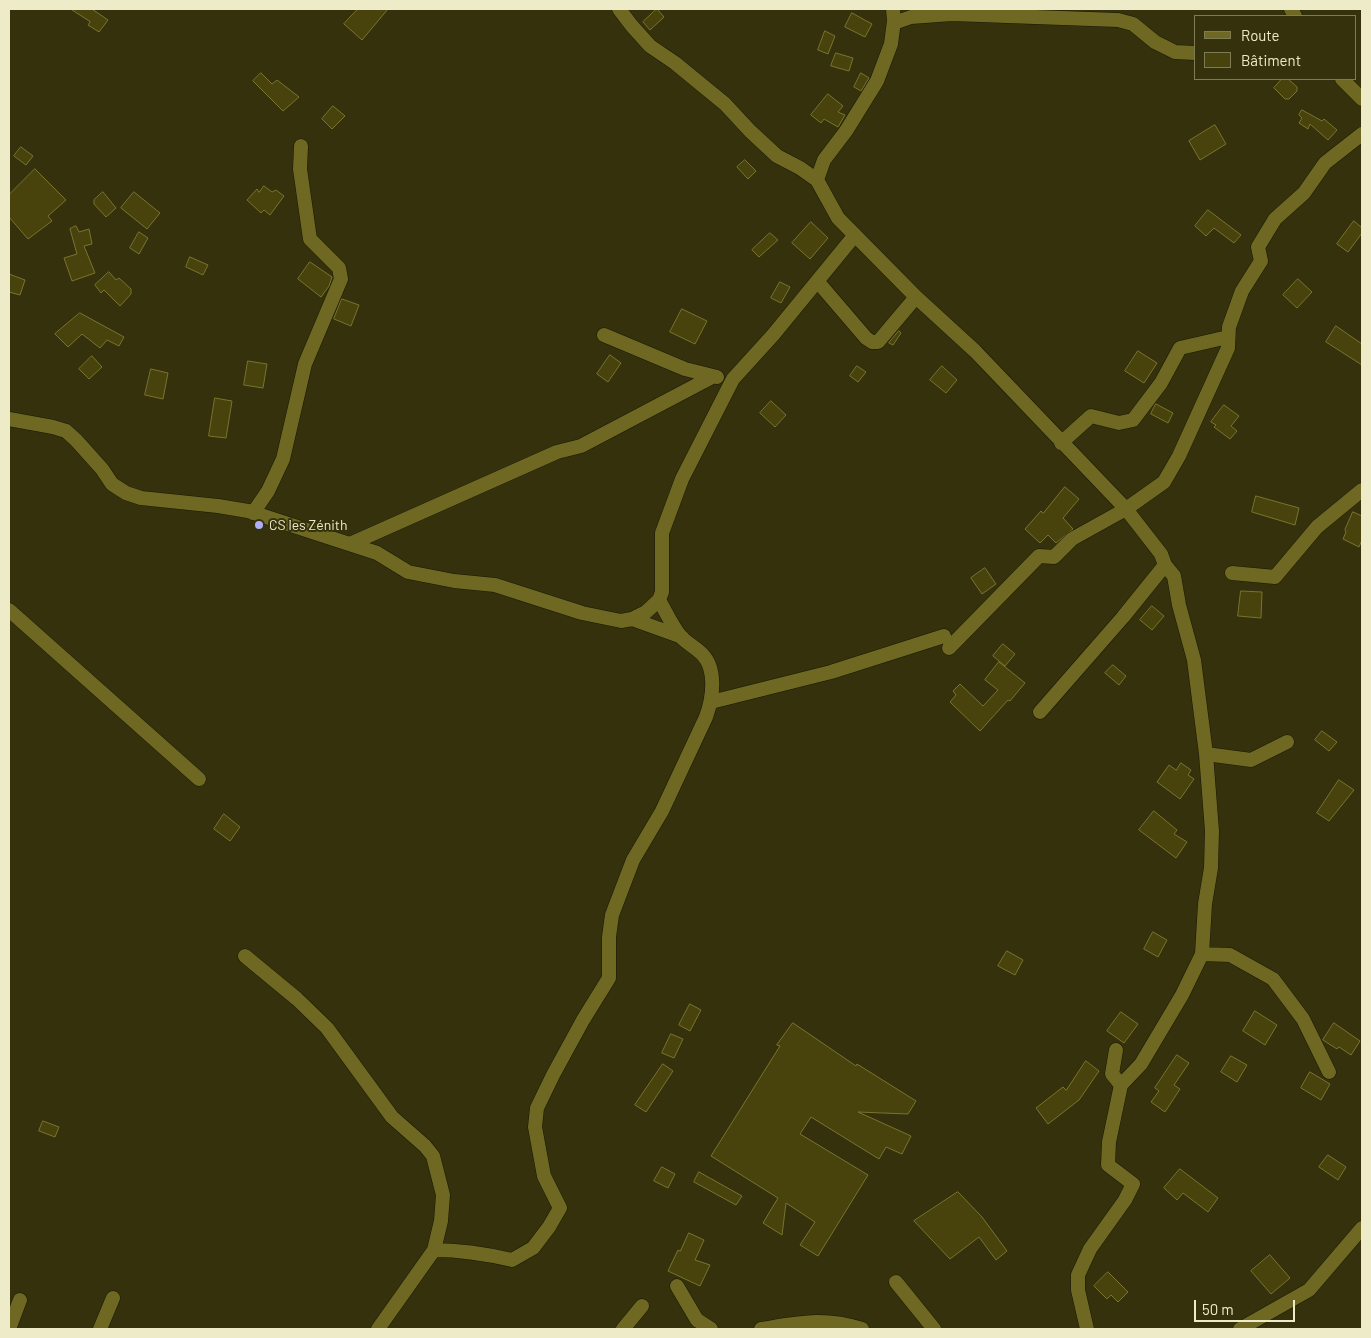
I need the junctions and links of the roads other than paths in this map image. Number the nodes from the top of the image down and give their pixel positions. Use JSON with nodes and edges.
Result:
{"nodes":[{"id":1,"x":619,"y":9,"type":"edge"},
{"id":2,"x":995,"y":13,"type":"edge"},
{"id":3,"x":893,"y":16,"type":"edge"},
{"id":4,"x":1194,"y":53,"type":"edge"},
{"id":5,"x":1343,"y":80,"type":"edge"},
{"id":6,"x":1362,"y":99,"type":"edge"},
{"id":7,"x":1362,"y":134,"type":"edge"},
{"id":8,"x":301,"y":146,"type":"dead end"},
{"id":9,"x":817,"y":180,"type":"junction"},
{"id":10,"x":855,"y":235,"type":"junction"},
{"id":11,"x":818,"y":282,"type":"junction"},
{"id":12,"x":916,"y":297,"type":"junction"},
{"id":13,"x":604,"y":335,"type":"dead end"},
{"id":14,"x":1228,"y":337,"type":"junction"},
{"id":15,"x":712,"y":377,"type":"junction"},
{"id":16,"x":732,"y":379,"type":"junction"},
{"id":17,"x":9,"y":419,"type":"edge"},
{"id":18,"x":1061,"y":443,"type":"junction"},
{"id":19,"x":1362,"y":490,"type":"edge"},
{"id":20,"x":1126,"y":509,"type":"junction"},
{"id":21,"x":253,"y":513,"type":"junction"},
{"id":22,"x":350,"y":544,"type":"junction"},
{"id":23,"x":1165,"y":565,"type":"junction"},
{"id":24,"x":1232,"y":573,"type":"dead end"},
{"id":25,"x":659,"y":600,"type":"junction"},
{"id":26,"x":9,"y":610,"type":"edge"},
{"id":27,"x":632,"y":619,"type":"junction"},
{"id":28,"x":682,"y":637,"type":"junction"},
{"id":29,"x":711,"y":702,"type":"junction"},
{"id":30,"x":1040,"y":712,"type":"dead end"},
{"id":31,"x":1287,"y":742,"type":"dead end"},
{"id":32,"x":1206,"y":754,"type":"junction"},
{"id":33,"x":199,"y":778,"type":"dead end"},
{"id":34,"x":1202,"y":954,"type":"junction"},
{"id":35,"x":245,"y":956,"type":"dead end"},
{"id":36,"x":1116,"y":1050,"type":"dead end"},
{"id":37,"x":1329,"y":1072,"type":"dead end"},
{"id":38,"x":1121,"y":1085,"type":"junction"},
{"id":39,"x":1362,"y":1228,"type":"edge"},
{"id":40,"x":434,"y":1250,"type":"junction"},
{"id":41,"x":896,"y":1282,"type":"dead end"},
{"id":42,"x":677,"y":1286,"type":"dead end"},
{"id":43,"x":113,"y":1298,"type":"dead end"},
{"id":44,"x":20,"y":1300,"type":"dead end"},
{"id":45,"x":642,"y":1306,"type":"dead end"},
{"id":46,"x":9,"y":1329,"type":"edge"},
{"id":47,"x":100,"y":1329,"type":"edge"},
{"id":48,"x":378,"y":1329,"type":"edge"},
{"id":49,"x":623,"y":1329,"type":"edge"},
{"id":50,"x":711,"y":1329,"type":"edge"},
{"id":51,"x":761,"y":1329,"type":"edge"},
{"id":52,"x":862,"y":1329,"type":"edge"},
{"id":53,"x":934,"y":1329,"type":"edge"},
{"id":54,"x":1087,"y":1329,"type":"edge"},
{"id":55,"x":1240,"y":1329,"type":"edge"}],
"edges":[{"from":1,"to":9,"type":"street"},
{"from":2,"to":3,"type":"street"},
{"from":2,"to":4,"type":"street"},
{"from":3,"to":9,"type":"street"},
{"from":5,"to":6,"type":"street"},
{"from":7,"to":14,"type":"street"},
{"from":8,"to":21,"type":"street"},
{"from":9,"to":10,"type":"street"},
{"from":10,"to":11,"type":"street"},
{"from":10,"to":12,"type":"street"},
{"from":11,"to":12,"type":"street"},
{"from":11,"to":16,"type":"street"},
{"from":12,"to":18,"type":"street"},
{"from":13,"to":15,"type":"street"},
{"from":14,"to":18,"type":"street"},
{"from":14,"to":20,"type":"street"},
{"from":15,"to":16,"type":"street"},
{"from":15,"to":22,"type":"street"},
{"from":16,"to":25,"type":"street"},
{"from":17,"to":21,"type":"street"},
{"from":18,"to":20,"type":"street"},
{"from":19,"to":24,"type":"street"},
{"from":20,"to":23,"type":"street"},
{"from":20,"to":29,"type":"street"},
{"from":21,"to":22,"type":"street"},
{"from":22,"to":27,"type":"street"},
{"from":23,"to":30,"type":"street"},
{"from":23,"to":32,"type":"street"},
{"from":25,"to":27,"type":"street"},
{"from":25,"to":28,"type":"street"},
{"from":26,"to":33,"type":"street"},
{"from":27,"to":28,"type":"street"},
{"from":28,"to":29,"type":"street"},
{"from":29,"to":40,"type":"street"},
{"from":31,"to":32,"type":"street"},
{"from":32,"to":34,"type":"street"},
{"from":34,"to":37,"type":"street"},
{"from":34,"to":38,"type":"street"},
{"from":35,"to":40,"type":"street"},
{"from":36,"to":38,"type":"street"},
{"from":38,"to":54,"type":"street"},
{"from":39,"to":55,"type":"street"},
{"from":40,"to":48,"type":"street"},
{"from":41,"to":53,"type":"street"},
{"from":42,"to":50,"type":"street"},
{"from":43,"to":47,"type":"street"},
{"from":44,"to":46,"type":"street"},
{"from":45,"to":49,"type":"street"},
{"from":51,"to":52,"type":"street"}]}
